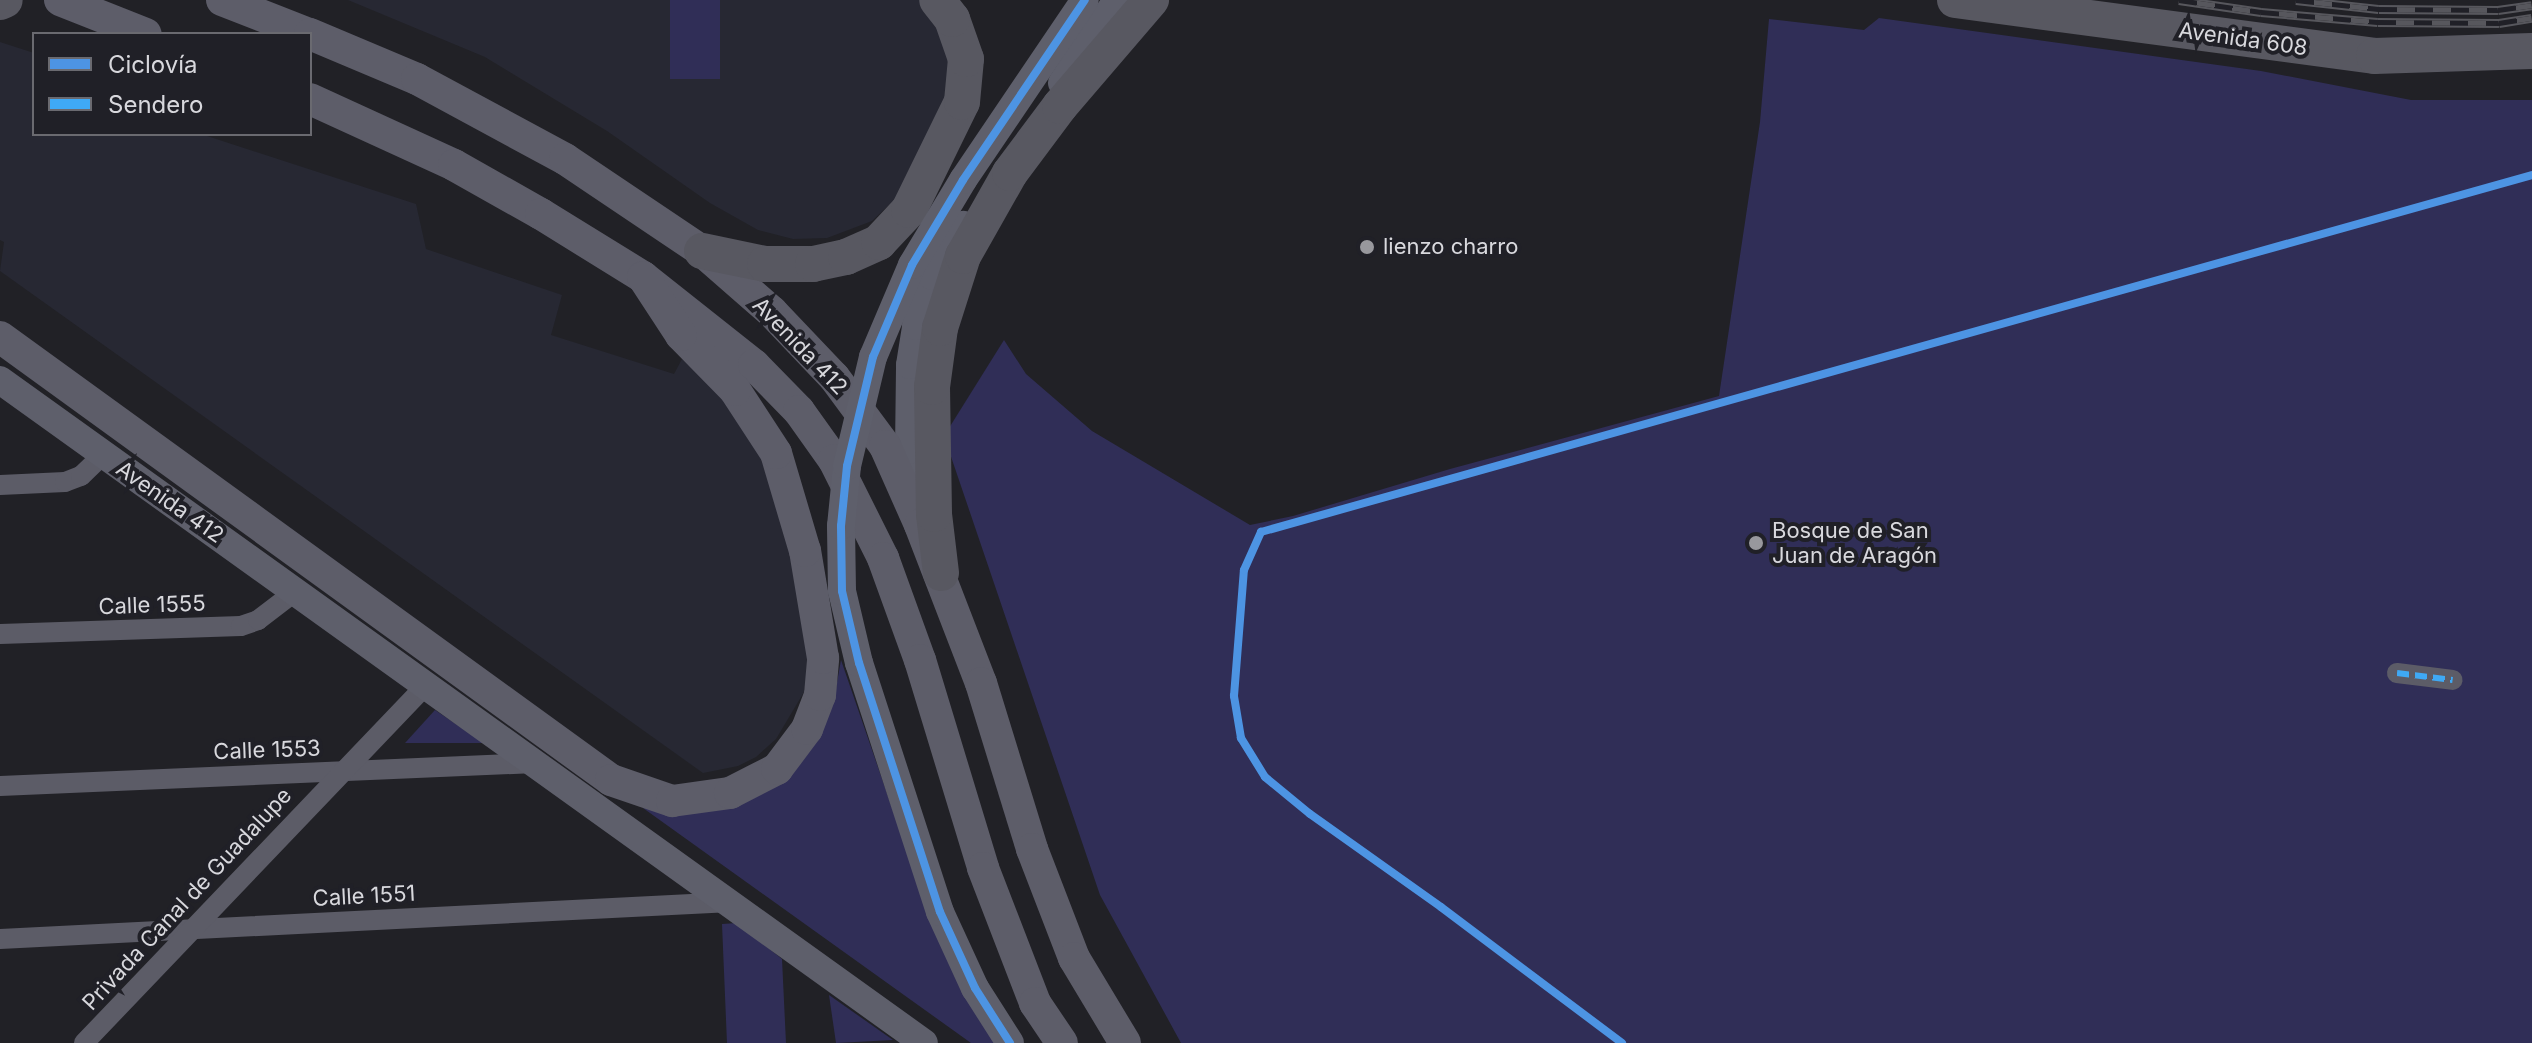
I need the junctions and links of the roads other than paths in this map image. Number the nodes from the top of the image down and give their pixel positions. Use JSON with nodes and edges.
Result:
{"nodes":[{"id":1,"x":60,"y":0,"type":"edge"},
{"id":2,"x":222,"y":0,"type":"edge"},
{"id":3,"x":937,"y":0,"type":"edge"},
{"id":4,"x":1085,"y":0,"type":"edge"},
{"id":5,"x":1117,"y":0,"type":"edge"},
{"id":6,"x":1151,"y":0,"type":"edge"},
{"id":7,"x":1955,"y":0,"type":"edge"},
{"id":8,"x":141,"y":32,"type":"edge"},
{"id":9,"x":305,"y":32,"type":"edge"},
{"id":10,"x":312,"y":35,"type":"edge"},
{"id":11,"x":2532,"y":51,"type":"edge"},
{"id":12,"x":312,"y":100,"type":"edge"},
{"id":13,"x":702,"y":251,"type":"junction"},
{"id":14,"x":643,"y":277,"type":"junction"},
{"id":15,"x":0,"y":337,"type":"edge"},
{"id":16,"x":0,"y":380,"type":"edge"},
{"id":17,"x":103,"y":455,"type":"junction"},
{"id":18,"x":0,"y":485,"type":"edge"},
{"id":19,"x":920,"y":525,"type":"junction"},
{"id":20,"x":941,"y":573,"type":"junction"},
{"id":21,"x":296,"y":591,"type":"junction"},
{"id":22,"x":0,"y":634,"type":"edge"},
{"id":23,"x":2397,"y":673,"type":"dead end"},
{"id":24,"x":2453,"y":680,"type":"dead end"},
{"id":25,"x":426,"y":685,"type":"junction"},
{"id":26,"x":536,"y":763,"type":"junction"},
{"id":27,"x":341,"y":771,"type":"junction"},
{"id":28,"x":0,"y":786,"type":"edge"},
{"id":29,"x":731,"y":902,"type":"junction"},
{"id":30,"x":190,"y":929,"type":"junction"},
{"id":31,"x":0,"y":939,"type":"edge"},
{"id":32,"x":84,"y":1043,"type":"edge"},
{"id":33,"x":924,"y":1043,"type":"edge"},
{"id":34,"x":1010,"y":1043,"type":"edge"},
{"id":35,"x":1062,"y":1043,"type":"edge"},
{"id":36,"x":1125,"y":1043,"type":"edge"}],
"edges":[{"from":1,"to":8,"type":"main road"},
{"from":2,"to":9,"type":"main road","name":"Avenida 412"},
{"from":3,"to":13,"type":"highway"},
{"from":4,"to":34,"type":"street","bridge":true},
{"from":5,"to":19,"type":"street"},
{"from":6,"to":20,"type":"highway"},
{"from":7,"to":11,"type":"highway","name":"Avenida 608"},
{"from":10,"to":13,"type":"main road","name":"Avenida 412"},
{"from":12,"to":14,"type":"main road","name":"Avenida 412"},
{"from":13,"to":19,"type":"main road","name":"Avenida 412"},
{"from":14,"to":15,"type":"main road"},
{"from":14,"to":35,"type":"main road","name":"Avenida 412"},
{"from":16,"to":17,"type":"street","name":"Avenida 412"},
{"from":17,"to":18,"type":"street"},
{"from":17,"to":21,"type":"street","name":"Avenida 412"},
{"from":19,"to":20,"type":"main road","name":"Avenida 412"},
{"from":20,"to":36,"type":"main road","name":"Avenida 412"},
{"from":21,"to":22,"type":"street","name":"Calle 1555"},
{"from":21,"to":25,"type":"street","name":"Avenida 412"},
{"from":23,"to":24,"type":"street"},
{"from":25,"to":26,"type":"street","name":"Avenida 412"},
{"from":25,"to":27,"type":"street","name":"Privada Canal de Guadalupe"},
{"from":26,"to":27,"type":"street","name":"Calle 1553"},
{"from":26,"to":29,"type":"street","name":"Avenida 412"},
{"from":27,"to":28,"type":"street","name":"Calle 1553"},
{"from":27,"to":30,"type":"street","name":"Privada Canal de Guadalupe"},
{"from":29,"to":30,"type":"street","name":"Calle 1551"},
{"from":29,"to":33,"type":"street","name":"Avenida 412"},
{"from":30,"to":31,"type":"street","name":"Calle 1551"},
{"from":30,"to":32,"type":"street","name":"Privada Canal de Guadalupe"}]}
